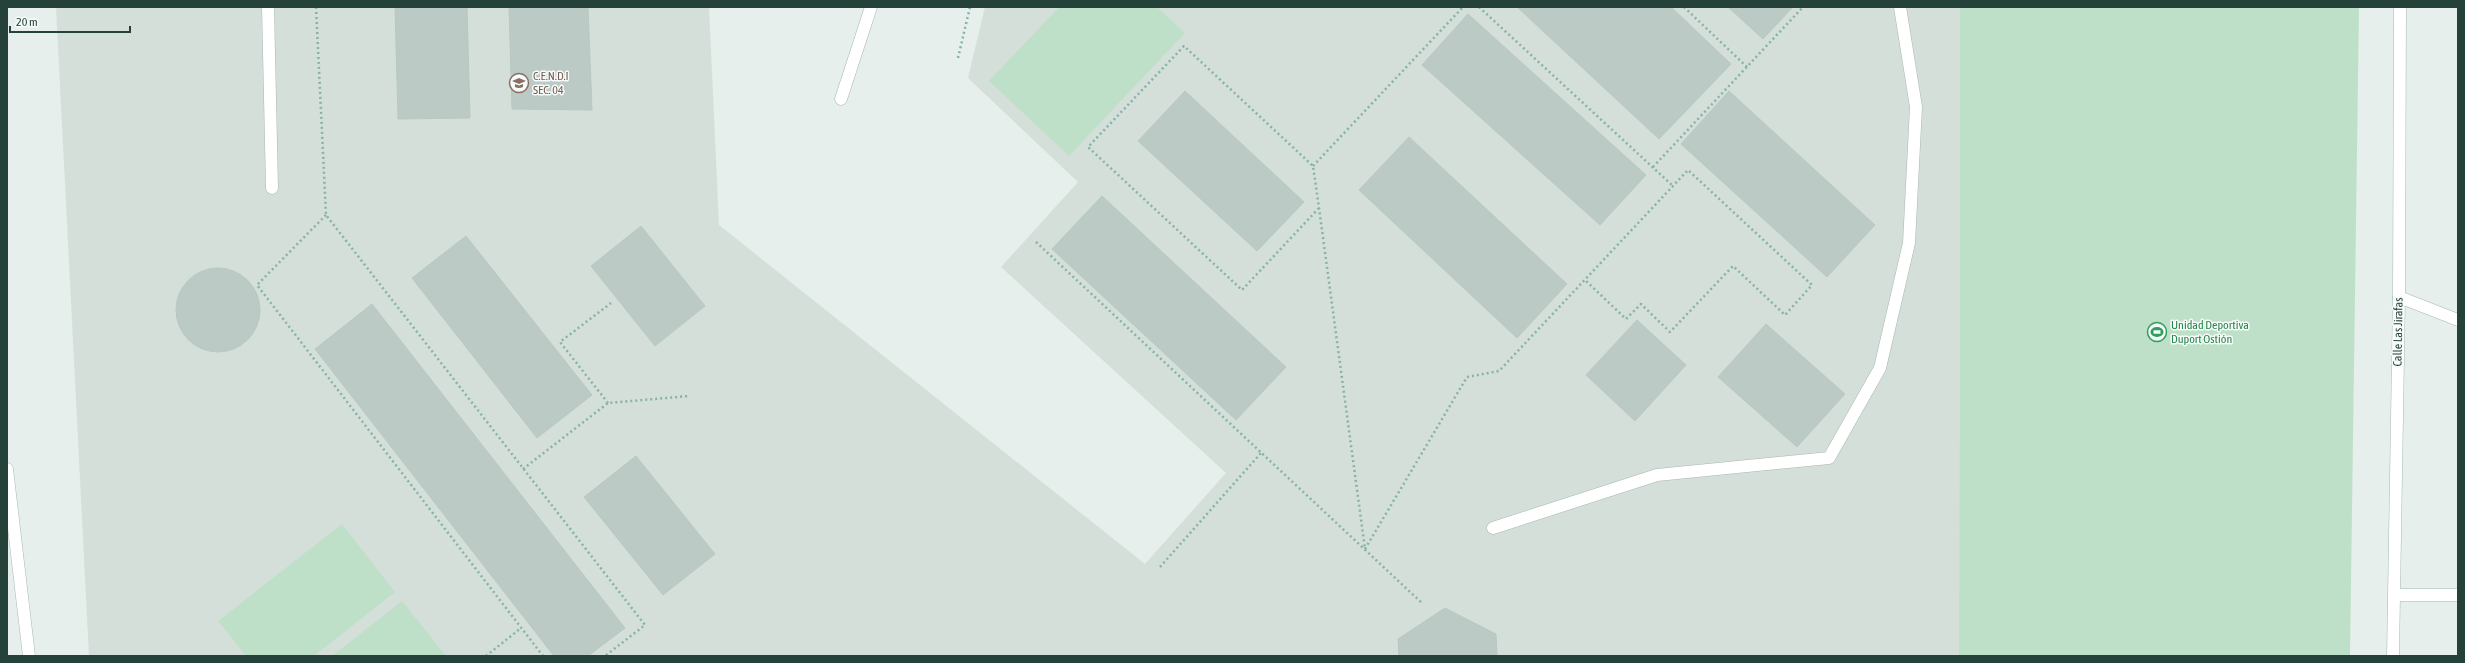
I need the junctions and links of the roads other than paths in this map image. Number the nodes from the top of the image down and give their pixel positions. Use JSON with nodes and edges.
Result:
{"nodes":[{"id":1,"x":268,"y":7,"type":"edge"},
{"id":2,"x":871,"y":7,"type":"edge"},
{"id":3,"x":1900,"y":7,"type":"edge"},
{"id":4,"x":2400,"y":7,"type":"edge"},
{"id":5,"x":841,"y":99,"type":"dead end"},
{"id":6,"x":272,"y":188,"type":"dead end"},
{"id":7,"x":2399,"y":297,"type":"junction"},
{"id":8,"x":2458,"y":320,"type":"edge"},
{"id":9,"x":7,"y":469,"type":"edge"},
{"id":10,"x":1493,"y":528,"type":"dead end"},
{"id":11,"x":2394,"y":595,"type":"junction"},
{"id":12,"x":2458,"y":595,"type":"edge"},
{"id":13,"x":29,"y":656,"type":"edge"},
{"id":14,"x":2394,"y":656,"type":"edge"}],
"edges":[{"from":1,"to":6,"type":"main road"},
{"from":2,"to":5,"type":"main road"},
{"from":3,"to":10,"type":"main road"},
{"from":4,"to":7,"type":"main road","name":"Calle Las Jirafas"},
{"from":7,"to":8,"type":"main road"},
{"from":7,"to":11,"type":"main road","name":"Calle Las Jirafas"},
{"from":9,"to":13,"type":"main road"},
{"from":11,"to":12,"type":"main road"},
{"from":11,"to":14,"type":"main road","name":"Calle Las Jirafas"}]}
